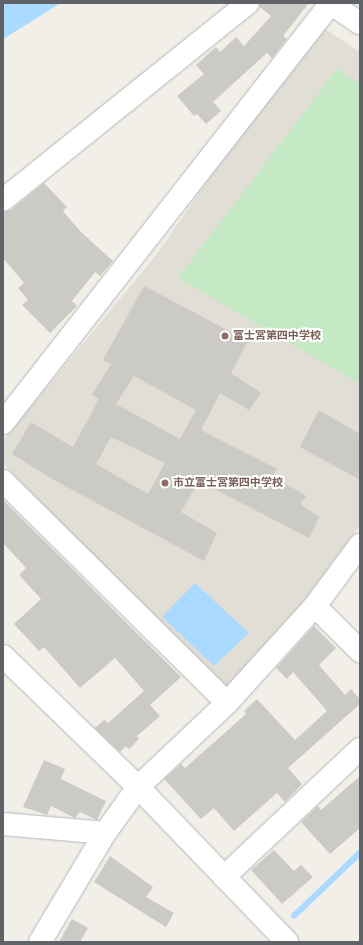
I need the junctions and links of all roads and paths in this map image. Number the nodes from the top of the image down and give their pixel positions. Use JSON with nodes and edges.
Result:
{"nodes":[{"id":1,"x":248,"y":3,"type":"edge"},
{"id":2,"x":330,"y":3,"type":"edge"},
{"id":3,"x":360,"y":23,"type":"edge"},
{"id":4,"x":3,"y":200,"type":"edge"},
{"id":5,"x":3,"y":423,"type":"edge"},
{"id":6,"x":3,"y":481,"type":"edge"},
{"id":7,"x":360,"y":545,"type":"edge"},
{"id":8,"x":315,"y":606,"type":"junction"},
{"id":9,"x":360,"y":650,"type":"edge"},
{"id":10,"x":3,"y":656,"type":"edge"},
{"id":11,"x":227,"y":703,"type":"junction"},
{"id":12,"x":360,"y":749,"type":"edge"},
{"id":13,"x":138,"y":787,"type":"junction"},
{"id":14,"x":3,"y":824,"type":"edge"},
{"id":15,"x":105,"y":833,"type":"junction"},
{"id":16,"x":224,"y":877,"type":"junction"},
{"id":17,"x":40,"y":942,"type":"edge"},
{"id":18,"x":287,"y":942,"type":"edge"}],
"edges":[{"from":1,"to":4,"type":"street"},
{"from":2,"to":3,"type":"street"},
{"from":2,"to":5,"type":"street"},
{"from":6,"to":11,"type":"street"},
{"from":7,"to":8,"type":"street"},
{"from":8,"to":9,"type":"street"},
{"from":8,"to":11,"type":"street"},
{"from":10,"to":13,"type":"street"},
{"from":11,"to":13,"type":"street"},
{"from":12,"to":16,"type":"street"},
{"from":13,"to":15,"type":"street"},
{"from":13,"to":16,"type":"street"},
{"from":14,"to":15,"type":"street"},
{"from":15,"to":17,"type":"street"},
{"from":16,"to":18,"type":"street"}]}
